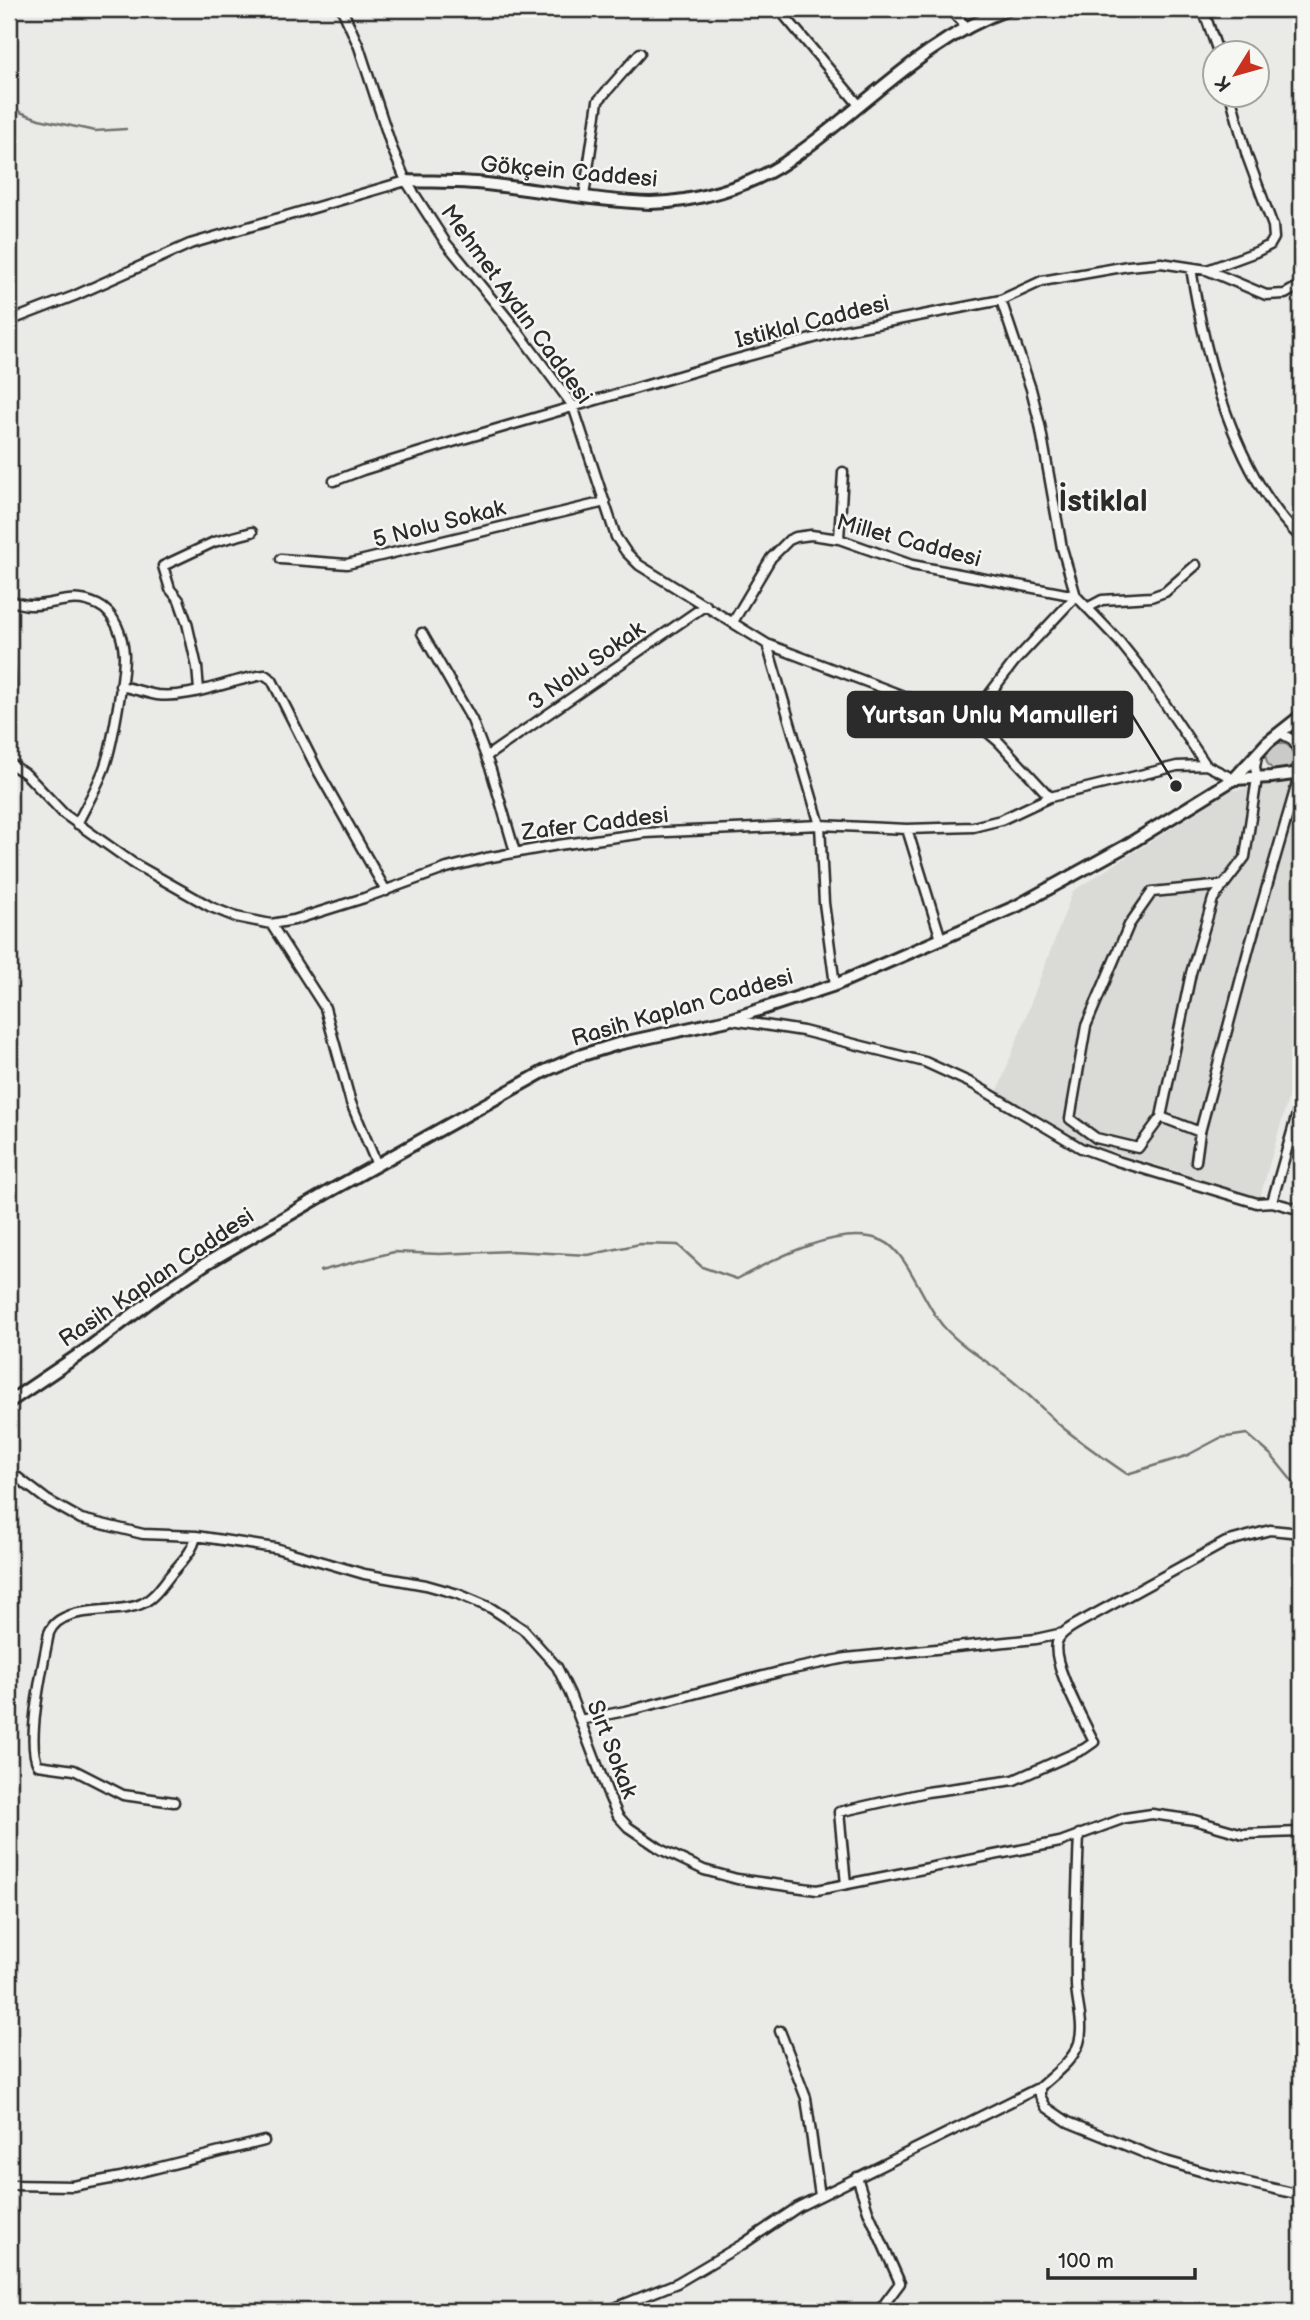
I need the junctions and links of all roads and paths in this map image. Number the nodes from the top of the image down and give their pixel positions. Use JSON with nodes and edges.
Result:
{"nodes":[{"id":1,"x":342,"y":9,"type":"edge"},
{"id":2,"x":779,"y":9,"type":"edge"},
{"id":3,"x":949,"y":9,"type":"edge"},
{"id":4,"x":1008,"y":9,"type":"edge"},
{"id":5,"x":1203,"y":9,"type":"edge"},
{"id":6,"x":968,"y":28,"type":"junction"},
{"id":7,"x":1213,"y":38,"type":"edge"},
{"id":8,"x":640,"y":52,"type":"dead end"},
{"id":9,"x":859,"y":105,"type":"junction"},
{"id":10,"x":1234,"y":108,"type":"edge"},
{"id":11,"x":406,"y":181,"type":"junction"},
{"id":12,"x":584,"y":196,"type":"junction"},
{"id":13,"x":1191,"y":268,"type":"junction"},
{"id":14,"x":1207,"y":270,"type":"junction"},
{"id":15,"x":1301,"y":285,"type":"edge"},
{"id":16,"x":1001,"y":300,"type":"junction"},
{"id":17,"x":9,"y":321,"type":"edge"},
{"id":18,"x":573,"y":406,"type":"junction"},
{"id":19,"x":843,"y":472,"type":"dead end"},
{"id":20,"x":334,"y":481,"type":"dead end"},
{"id":21,"x":605,"y":502,"type":"junction"},
{"id":22,"x":252,"y":531,"type":"dead end"},
{"id":23,"x":1301,"y":538,"type":"edge"},
{"id":24,"x":839,"y":539,"type":"junction"},
{"id":25,"x":281,"y":559,"type":"dead end"},
{"id":26,"x":1196,"y":565,"type":"dead end"},
{"id":27,"x":1076,"y":596,"type":"junction"},
{"id":28,"x":9,"y":600,"type":"edge"},
{"id":29,"x":706,"y":605,"type":"junction"},
{"id":30,"x":1087,"y":608,"type":"junction"},
{"id":31,"x":733,"y":622,"type":"junction"},
{"id":32,"x":422,"y":634,"type":"dead end"},
{"id":33,"x":767,"y":644,"type":"junction"},
{"id":34,"x":9,"y":657,"type":"edge"},
{"id":35,"x":120,"y":686,"type":"junction"},
{"id":36,"x":199,"y":690,"type":"junction"},
{"id":37,"x":9,"y":706,"type":"edge"},
{"id":38,"x":1301,"y":716,"type":"edge"},
{"id":39,"x":969,"y":721,"type":"junction"},
{"id":40,"x":1280,"y":733,"type":"junction"},
{"id":41,"x":1257,"y":754,"type":"junction"},
{"id":42,"x":487,"y":756,"type":"junction"},
{"id":43,"x":9,"y":763,"type":"edge"},
{"id":44,"x":1206,"y":765,"type":"junction"},
{"id":45,"x":1301,"y":766,"type":"edge"},
{"id":46,"x":1257,"y":778,"type":"junction"},
{"id":47,"x":1234,"y":779,"type":"junction"},
{"id":48,"x":1049,"y":797,"type":"junction"},
{"id":49,"x":77,"y":824,"type":"junction"},
{"id":50,"x":820,"y":825,"type":"junction"},
{"id":51,"x":907,"y":829,"type":"junction"},
{"id":52,"x":515,"y":852,"type":"junction"},
{"id":53,"x":1224,"y":885,"type":"junction"},
{"id":54,"x":386,"y":891,"type":"junction"},
{"id":55,"x":271,"y":924,"type":"junction"},
{"id":56,"x":941,"y":939,"type":"junction"},
{"id":57,"x":835,"y":985,"type":"junction"},
{"id":58,"x":728,"y":1020,"type":"junction"},
{"id":59,"x":1301,"y":1100,"type":"edge"},
{"id":60,"x":1161,"y":1117,"type":"junction"},
{"id":61,"x":1200,"y":1132,"type":"junction"},
{"id":62,"x":1196,"y":1161,"type":"dead end"},
{"id":63,"x":376,"y":1165,"type":"junction"},
{"id":64,"x":1272,"y":1202,"type":"junction"},
{"id":65,"x":1301,"y":1210,"type":"edge"},
{"id":66,"x":9,"y":1402,"type":"edge"},
{"id":67,"x":9,"y":1471,"type":"edge"},
{"id":68,"x":1301,"y":1533,"type":"edge"},
{"id":69,"x":196,"y":1536,"type":"junction"},
{"id":70,"x":1063,"y":1633,"type":"junction"},
{"id":71,"x":580,"y":1720,"type":"junction"},
{"id":72,"x":174,"y":1802,"type":"dead end"},
{"id":73,"x":1301,"y":1832,"type":"edge"},
{"id":74,"x":1079,"y":1833,"type":"junction"},
{"id":75,"x":846,"y":1884,"type":"junction"},
{"id":76,"x":780,"y":2031,"type":"dead end"},
{"id":77,"x":1040,"y":2087,"type":"junction"},
{"id":78,"x":264,"y":2141,"type":"dead end"},
{"id":79,"x":857,"y":2177,"type":"junction"},
{"id":80,"x":9,"y":2185,"type":"edge"},
{"id":81,"x":1301,"y":2195,"type":"edge"},
{"id":82,"x":820,"y":2196,"type":"junction"},
{"id":83,"x":607,"y":2311,"type":"edge"},
{"id":84,"x":879,"y":2311,"type":"edge"}],
"edges":[{"from":1,"to":11,"type":"street","name":"Mehmet Aydın Caddesi"},
{"from":2,"to":9,"type":"street"},
{"from":3,"to":6,"type":"street"},
{"from":4,"to":6,"type":"street","name":"Gökçein Caddesi"},
{"from":5,"to":7,"type":"street"},
{"from":6,"to":9,"type":"street","name":"Gökçein Caddesi"},
{"from":8,"to":12,"type":"street"},
{"from":9,"to":12,"type":"street","name":"Gökçein Caddesi"},
{"from":10,"to":14,"type":"street"},
{"from":11,"to":12,"type":"street","name":"Gökçein Caddesi"},
{"from":11,"to":17,"type":"street"},
{"from":11,"to":18,"type":"street","name":"Mehmet Aydın Caddesi"},
{"from":13,"to":14,"type":"street","name":"Istiklal Caddesi"},
{"from":13,"to":16,"type":"street","name":"Istiklal Caddesi"},
{"from":13,"to":23,"type":"street"},
{"from":14,"to":15,"type":"street","name":"Istiklal Caddesi"},
{"from":16,"to":18,"type":"street","name":"Istiklal Caddesi"},
{"from":16,"to":27,"type":"street"},
{"from":18,"to":20,"type":"street","name":"Istiklal Caddesi"},
{"from":18,"to":21,"type":"street","name":"Mehmet Aydın Caddesi"},
{"from":19,"to":24,"type":"street"},
{"from":21,"to":25,"type":"street","name":"5 Nolu Sokak"},
{"from":21,"to":29,"type":"street","name":"Mehmet Aydın Caddesi"},
{"from":22,"to":36,"type":"street"},
{"from":24,"to":27,"type":"street","name":"Millet Caddesi"},
{"from":24,"to":31,"type":"street","name":"Millet Caddesi"},
{"from":26,"to":30,"type":"street"},
{"from":27,"to":30,"type":"street"},
{"from":27,"to":39,"type":"street"},
{"from":28,"to":35,"type":"street"},
{"from":29,"to":31,"type":"street","name":"Mehmet Aydın Caddesi"},
{"from":29,"to":42,"type":"street","name":"3 Nolu Sokak"},
{"from":30,"to":44,"type":"street"},
{"from":31,"to":33,"type":"street","name":"Mehmet Aydın Caddesi"},
{"from":32,"to":42,"type":"street"},
{"from":33,"to":39,"type":"street","name":"Mehmet Aydın Caddesi"},
{"from":33,"to":50,"type":"street"},
{"from":34,"to":37,"type":"street"},
{"from":35,"to":36,"type":"street"},
{"from":35,"to":49,"type":"street"},
{"from":36,"to":54,"type":"street"},
{"from":38,"to":40,"type":"street","name":"Rasih Kaplan Caddesi"},
{"from":39,"to":48,"type":"street","name":"Mehmet Aydın Caddesi"},
{"from":40,"to":41,"type":"street","name":"Rasih Kaplan Caddesi"},
{"from":40,"to":45,"type":"street"},
{"from":41,"to":46,"type":"street"},
{"from":41,"to":47,"type":"street","name":"Rasih Kaplan Caddesi"},
{"from":42,"to":52,"type":"street"},
{"from":43,"to":49,"type":"street","name":"Zafer Caddesi"},
{"from":44,"to":47,"type":"street"},
{"from":44,"to":48,"type":"street","name":"Zafer Caddesi"},
{"from":45,"to":46,"type":"street"},
{"from":45,"to":61,"type":"street"},
{"from":46,"to":47,"type":"street"},
{"from":46,"to":53,"type":"street"},
{"from":47,"to":56,"type":"street","name":"Rasih Kaplan Caddesi"},
{"from":48,"to":51,"type":"street","name":"Zafer Caddesi"},
{"from":49,"to":55,"type":"street","name":"Zafer Caddesi"},
{"from":50,"to":51,"type":"street","name":"Zafer Caddesi"},
{"from":50,"to":52,"type":"street","name":"Zafer Caddesi"},
{"from":50,"to":57,"type":"street"},
{"from":51,"to":56,"type":"street"},
{"from":52,"to":54,"type":"street","name":"Zafer Caddesi"},
{"from":53,"to":60,"type":"street"},
{"from":53,"to":60,"type":"street"},
{"from":54,"to":55,"type":"street","name":"Zafer Caddesi"},
{"from":55,"to":63,"type":"street"},
{"from":56,"to":57,"type":"street","name":"Rasih Kaplan Caddesi"},
{"from":57,"to":58,"type":"street","name":"Rasih Kaplan Caddesi"},
{"from":58,"to":63,"type":"street","name":"Rasih Kaplan Caddesi"},
{"from":58,"to":64,"type":"street"},
{"from":59,"to":64,"type":"street"},
{"from":60,"to":61,"type":"street"},
{"from":61,"to":62,"type":"street"},
{"from":63,"to":66,"type":"street","name":"Rasih Kaplan Caddesi"},
{"from":64,"to":65,"type":"street"},
{"from":67,"to":69,"type":"street","name":"Sırt Sokak"},
{"from":68,"to":70,"type":"street"},
{"from":69,"to":71,"type":"street","name":"Sırt Sokak"},
{"from":69,"to":72,"type":"street"},
{"from":70,"to":71,"type":"street"},
{"from":70,"to":75,"type":"street"},
{"from":71,"to":75,"type":"street","name":"Sırt Sokak"},
{"from":73,"to":74,"type":"street","name":"Sırt Sokak"},
{"from":74,"to":75,"type":"street","name":"Sırt Sokak"},
{"from":74,"to":77,"type":"street"},
{"from":76,"to":82,"type":"street"},
{"from":77,"to":79,"type":"street"},
{"from":77,"to":81,"type":"street"},
{"from":78,"to":80,"type":"street"},
{"from":79,"to":82,"type":"street"},
{"from":79,"to":84,"type":"street"},
{"from":82,"to":83,"type":"street"}]}
